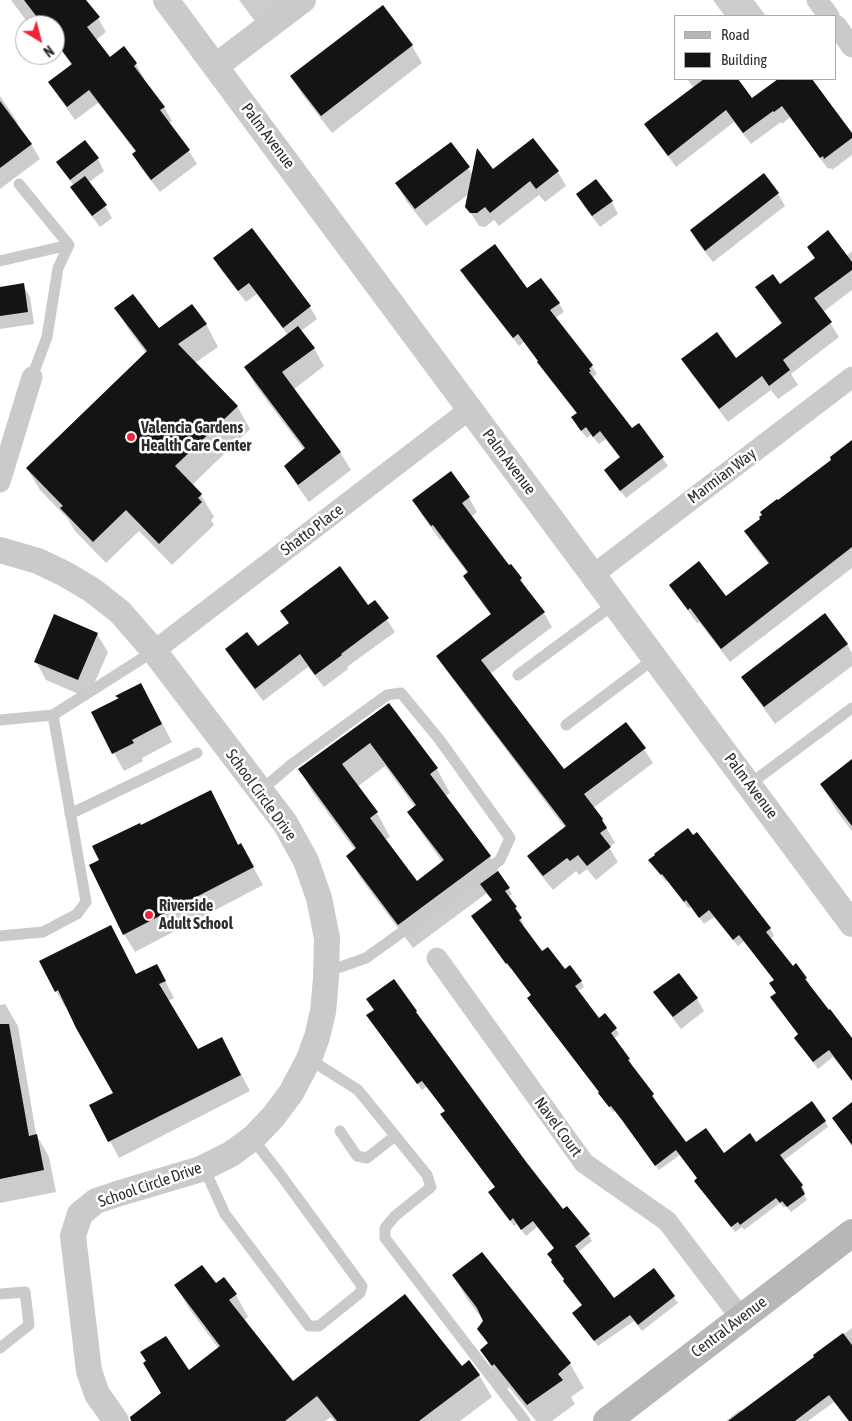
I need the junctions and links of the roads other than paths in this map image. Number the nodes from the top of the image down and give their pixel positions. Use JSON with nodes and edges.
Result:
{"nodes":[{"id":1,"x":166,"y":0,"type":"edge"},
{"id":2,"x":303,"y":0,"type":"edge"},
{"id":3,"x":837,"y":26,"type":"edge"},
{"id":4,"x":852,"y":47,"type":"edge"},
{"id":5,"x":216,"y":66,"type":"junction"},
{"id":6,"x":19,"y":184,"type":"dead end"},
{"id":7,"x":69,"y":245,"type":"junction"},
{"id":8,"x":0,"y":261,"type":"edge"},
{"id":9,"x":852,"y":376,"type":"edge"},
{"id":10,"x":32,"y":377,"type":"joint"},
{"id":11,"x":470,"y":410,"type":"junction"},
{"id":12,"x":0,"y":482,"type":"edge"},
{"id":13,"x":0,"y":550,"type":"edge"},
{"id":14,"x":593,"y":575,"type":"junction"},
{"id":15,"x":614,"y":604,"type":"junction"},
{"id":16,"x":154,"y":651,"type":"junction"},
{"id":17,"x":655,"y":658,"type":"junction"},
{"id":18,"x":518,"y":675,"type":"dead end"},
{"id":19,"x":852,"y":708,"type":"edge"},
{"id":20,"x":53,"y":715,"type":"junction"},
{"id":21,"x":0,"y":720,"type":"edge"},
{"id":22,"x":566,"y":725,"type":"dead end"},
{"id":23,"x":197,"y":753,"type":"dead end"},
{"id":24,"x":750,"y":784,"type":"junction"},
{"id":25,"x":260,"y":791,"type":"junction"},
{"id":26,"x":70,"y":814,"type":"junction"},
{"id":27,"x":852,"y":924,"type":"edge"},
{"id":28,"x":0,"y":936,"type":"edge"},
{"id":29,"x":437,"y":958,"type":"dead end"},
{"id":30,"x":326,"y":972,"type":"junction"},
{"id":31,"x":309,"y":1059,"type":"junction"},
{"id":32,"x":340,"y":1131,"type":"dead end"},
{"id":33,"x":395,"y":1136,"type":"junction"},
{"id":34,"x":252,"y":1138,"type":"junction"},
{"id":35,"x":204,"y":1168,"type":"junction"},
{"id":36,"x":852,"y":1233,"type":"edge"},
{"id":37,"x":0,"y":1294,"type":"edge"},
{"id":38,"x":741,"y":1318,"type":"junction"},
{"id":39,"x":0,"y":1348,"type":"edge"},
{"id":40,"x":116,"y":1421,"type":"edge"},
{"id":41,"x":525,"y":1421,"type":"edge"},
{"id":42,"x":607,"y":1421,"type":"edge"}],
"edges":[{"from":1,"to":5,"type":"street","name":"Palm Avenue"},
{"from":2,"to":5,"type":"street"},
{"from":3,"to":4,"type":"street"},
{"from":5,"to":11,"type":"street","name":"Palm Avenue"},
{"from":6,"to":7,"type":"lane"},
{"from":7,"to":8,"type":"lane"},
{"from":7,"to":10,"type":"lane"},
{"from":9,"to":14,"type":"street","name":"Marmian Way"},
{"from":10,"to":12,"type":"street"},
{"from":11,"to":14,"type":"street","name":"Palm Avenue"},
{"from":11,"to":16,"type":"street","name":"Shatto Place"},
{"from":13,"to":16,"type":"street","name":"School Circle Drive"},
{"from":14,"to":15,"type":"street","name":"Palm Avenue"},
{"from":15,"to":17,"type":"street","name":"Palm Avenue"},
{"from":15,"to":18,"type":"lane"},
{"from":16,"to":20,"type":"lane"},
{"from":16,"to":25,"type":"street","name":"School Circle Drive"},
{"from":17,"to":22,"type":"lane"},
{"from":17,"to":24,"type":"street","name":"Palm Avenue"},
{"from":19,"to":24,"type":"lane"},
{"from":20,"to":21,"type":"lane"},
{"from":20,"to":26,"type":"lane"},
{"from":23,"to":26,"type":"lane"},
{"from":24,"to":27,"type":"street","name":"Palm Avenue"},
{"from":25,"to":30,"type":"street","name":"School Circle Drive"},
{"from":25,"to":30,"type":"lane"},
{"from":26,"to":28,"type":"lane"},
{"from":29,"to":38,"type":"street","name":"Navel Court"},
{"from":30,"to":31,"type":"street","name":"School Circle Drive"},
{"from":31,"to":33,"type":"lane"},
{"from":31,"to":34,"type":"street","name":"School Circle Drive"},
{"from":32,"to":33,"type":"lane"},
{"from":33,"to":41,"type":"lane"},
{"from":34,"to":35,"type":"street","name":"School Circle Drive"},
{"from":34,"to":35,"type":"lane"},
{"from":35,"to":40,"type":"street","name":"School Circle Drive"},
{"from":36,"to":38,"type":"main road","name":"Central Avenue"},
{"from":37,"to":39,"type":"lane"},
{"from":38,"to":42,"type":"main road","name":"Central Avenue"}]}
